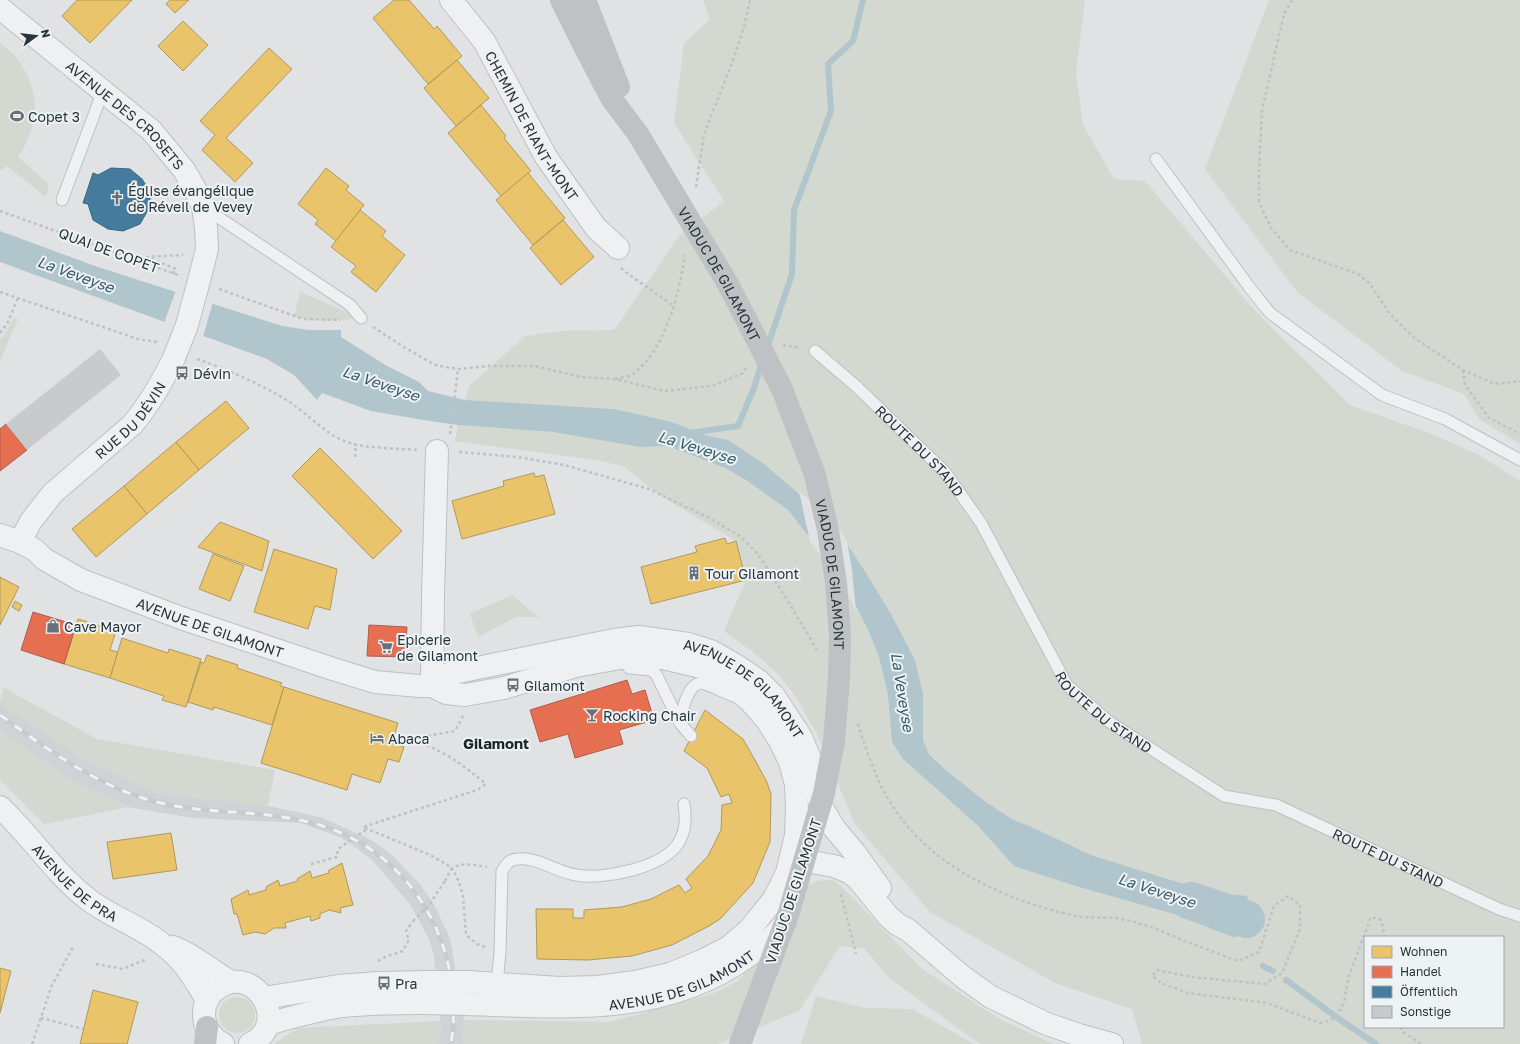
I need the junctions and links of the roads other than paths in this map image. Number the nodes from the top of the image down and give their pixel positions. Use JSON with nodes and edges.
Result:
{"nodes":[{"id":1,"x":451,"y":0,"type":"edge"},
{"id":2,"x":561,"y":0,"type":"edge"},
{"id":3,"x":584,"y":0,"type":"edge"},
{"id":4,"x":0,"y":8,"type":"edge"},
{"id":5,"x":103,"y":91,"type":"junction"},
{"id":6,"x":638,"y":134,"type":"junction"},
{"id":7,"x":1156,"y":159,"type":"dead end"},
{"id":8,"x":62,"y":200,"type":"dead end"},
{"id":9,"x":202,"y":207,"type":"junction"},
{"id":10,"x":618,"y":248,"type":"dead end"},
{"id":11,"x":201,"y":273,"type":"joint"},
{"id":12,"x":361,"y":318,"type":"dead end"},
{"id":13,"x":815,"y":351,"type":"road end"},
{"id":14,"x":446,"y":446,"type":"road end"},
{"id":15,"x":1520,"y":460,"type":"edge"},
{"id":16,"x":10,"y":538,"type":"edge"},
{"id":17,"x":576,"y":666,"type":"junction"},
{"id":18,"x":432,"y":686,"type":"junction"},
{"id":19,"x":750,"y":701,"type":"junction"},
{"id":20,"x":680,"y":723,"type":"junction"},
{"id":21,"x":691,"y":736,"type":"dead end"},
{"id":22,"x":684,"y":804,"type":"dead end"},
{"id":23,"x":820,"y":804,"type":"junction"},
{"id":24,"x":0,"y":807,"type":"edge"},
{"id":25,"x":812,"y":862,"type":"junction"},
{"id":26,"x":1520,"y":916,"type":"edge"},
{"id":27,"x":908,"y":930,"type":"junction"},
{"id":28,"x":158,"y":950,"type":"junction"},
{"id":29,"x":231,"y":982,"type":"junction"},
{"id":30,"x":497,"y":984,"type":"junction"},
{"id":31,"x":264,"y":998,"type":"junction"},
{"id":32,"x":207,"y":1001,"type":"junction"},
{"id":33,"x":268,"y":1024,"type":"junction"},
{"id":34,"x":206,"y":1036,"type":"edge"},
{"id":35,"x":223,"y":1044,"type":"edge"},
{"id":36,"x":250,"y":1044,"type":"edge"},
{"id":37,"x":740,"y":1044,"type":"edge"},
{"id":38,"x":1112,"y":1044,"type":"edge"}],
"edges":[{"from":1,"to":10,"type":"street","name":"CHEMIN DE RIANT-MONT"},
{"from":2,"to":6,"type":"main road","name":"VIADUC DE GILAMONT"},
{"from":3,"to":6,"type":"main road","name":"VIADUC DE GILAMONT"},
{"from":4,"to":5,"type":"street","name":"AVENUE DES CROSETS"},
{"from":5,"to":8,"type":"lane"},
{"from":5,"to":9,"type":"street","name":"AVENUE DES CROSETS"},
{"from":6,"to":37,"type":"main road","name":"VIADUC DE GILAMONT","bridge":true},
{"from":7,"to":15,"type":"lane"},
{"from":9,"to":11,"type":"street","name":"AVENUE DES CROSETS"},
{"from":9,"to":12,"type":"lane"},
{"from":11,"to":16,"type":"street","name":"RUE DU DÉVIN","bridge":true},
{"from":13,"to":26,"type":"lane","name":"ROUTE DU STAND"},
{"from":14,"to":18,"type":"street"},
{"from":16,"to":18,"type":"street","name":"AVENUE DE GILAMONT"},
{"from":17,"to":18,"type":"street","name":"AVENUE DE GILAMONT"},
{"from":17,"to":19,"type":"street","name":"AVENUE DE GILAMONT"},
{"from":17,"to":20,"type":"lane"},
{"from":18,"to":23,"type":"street","name":"AVENUE DE GILAMONT"},
{"from":19,"to":20,"type":"lane"},
{"from":19,"to":30,"type":"street","name":"AVENUE DE GILAMONT"},
{"from":20,"to":21,"type":"lane"},
{"from":22,"to":30,"type":"lane"},
{"from":23,"to":25,"type":"street","name":"AVENUE DE GILAMONT"},
{"from":23,"to":27,"type":"street"},
{"from":24,"to":28,"type":"street","name":"AVENUE DE PRA"},
{"from":25,"to":27,"type":"street"},
{"from":25,"to":33,"type":"street","name":"AVENUE DE GILAMONT","bridge":true},
{"from":27,"to":38,"type":"street"},
{"from":28,"to":29,"type":"street","name":"AVENUE DE PRA"},
{"from":28,"to":32,"type":"street","name":"AVENUE DE PRA"},
{"from":29,"to":31,"type":"street"},
{"from":29,"to":32,"type":"street"},
{"from":30,"to":31,"type":"street","name":"AVENUE DE GILAMONT","bridge":true},
{"from":31,"to":33,"type":"street"},
{"from":32,"to":34,"type":"street"},
{"from":33,"to":36,"type":"street"},
{"from":34,"to":35,"type":"street"}]}
